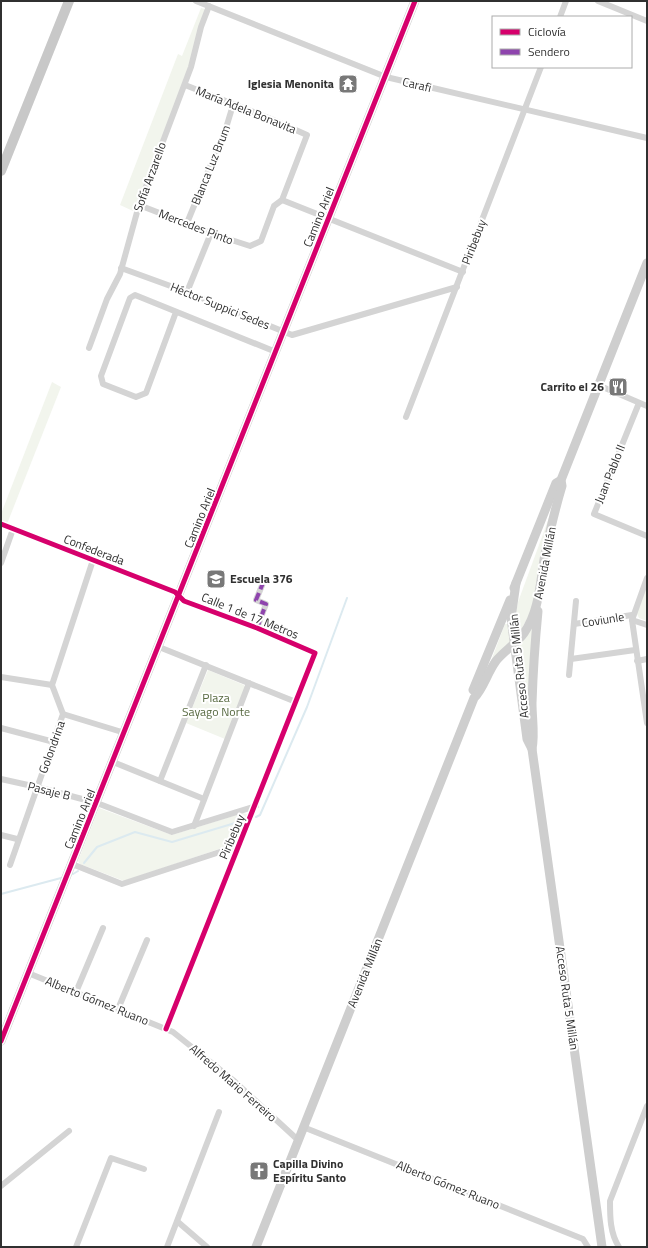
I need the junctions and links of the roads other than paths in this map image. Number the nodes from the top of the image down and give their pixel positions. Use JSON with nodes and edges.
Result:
{"nodes":[{"id":1,"x":69,"y":1,"type":"edge"},
{"id":2,"x":196,"y":1,"type":"edge"},
{"id":3,"x":415,"y":1,"type":"edge"},
{"id":4,"x":566,"y":1,"type":"edge"},
{"id":5,"x":598,"y":1,"type":"edge"},
{"id":6,"x":209,"y":6,"type":"junction"},
{"id":7,"x":560,"y":16,"type":"edge"},
{"id":8,"x":647,"y":21,"type":"edge"},
{"id":9,"x":541,"y":68,"type":"edge"},
{"id":10,"x":386,"y":77,"type":"junction"},
{"id":11,"x":185,"y":85,"type":"junction"},
{"id":12,"x":233,"y":105,"type":"junction"},
{"id":13,"x":525,"y":110,"type":"junction"},
{"id":14,"x":647,"y":138,"type":"edge"},
{"id":15,"x":1,"y":171,"type":"edge"},
{"id":16,"x":282,"y":200,"type":"junction"},
{"id":17,"x":138,"y":205,"type":"junction"},
{"id":18,"x":329,"y":218,"type":"junction"},
{"id":19,"x":187,"y":224,"type":"junction"},
{"id":20,"x":210,"y":233,"type":"junction"},
{"id":21,"x":647,"y":263,"type":"edge"},
{"id":22,"x":121,"y":268,"type":"junction"},
{"id":23,"x":462,"y":272,"type":"junction"},
{"id":24,"x":456,"y":287,"type":"junction"},
{"id":25,"x":187,"y":292,"type":"junction"},
{"id":26,"x":176,"y":312,"type":"junction"},
{"id":27,"x":284,"y":332,"type":"junction"},
{"id":28,"x":89,"y":348,"type":"dead end"},
{"id":29,"x":276,"y":352,"type":"junction"},
{"id":30,"x":598,"y":385,"type":"junction"},
{"id":31,"x":639,"y":403,"type":"junction"},
{"id":32,"x":647,"y":406,"type":"edge"},
{"id":33,"x":406,"y":417,"type":"dead end"},
{"id":34,"x":561,"y":480,"type":"junction"},
{"id":35,"x":1,"y":524,"type":"edge"},
{"id":36,"x":13,"y":529,"type":"junction"},
{"id":37,"x":647,"y":536,"type":"edge"},
{"id":38,"x":93,"y":560,"type":"junction"},
{"id":39,"x":1,"y":563,"type":"edge"},
{"id":40,"x":647,"y":578,"type":"edge"},
{"id":41,"x":263,"y":583,"type":"dead end"},
{"id":42,"x":516,"y":583,"type":"junction"},
{"id":43,"x":179,"y":597,"type":"junction"},
{"id":44,"x":539,"y":598,"type":"junction"},
{"id":45,"x":576,"y":601,"type":"dead end"},
{"id":46,"x":632,"y":617,"type":"junction"},
{"id":47,"x":574,"y":624,"type":"junction"},
{"id":48,"x":647,"y":625,"type":"edge"},
{"id":49,"x":257,"y":628,"type":"junction"},
{"id":50,"x":514,"y":645,"type":"junction"},
{"id":51,"x":159,"y":647,"type":"junction"},
{"id":52,"x":635,"y":650,"type":"junction"},
{"id":53,"x":315,"y":653,"type":"joint"},
{"id":54,"x":571,"y":659,"type":"junction"},
{"id":55,"x":647,"y":659,"type":"edge"},
{"id":56,"x":637,"y":660,"type":"junction"},
{"id":57,"x":206,"y":665,"type":"junction"},
{"id":58,"x":569,"y":675,"type":"dead end"},
{"id":59,"x":1,"y":677,"type":"edge"},
{"id":60,"x":250,"y":683,"type":"junction"},
{"id":61,"x":52,"y":685,"type":"junction"},
{"id":62,"x":645,"y":691,"type":"edge"},
{"id":63,"x":474,"y":698,"type":"junction"},
{"id":64,"x":296,"y":702,"type":"junction"},
{"id":65,"x":63,"y":714,"type":"junction"},
{"id":66,"x":647,"y":721,"type":"edge"},
{"id":67,"x":1,"y":728,"type":"edge"},
{"id":68,"x":124,"y":733,"type":"junction"},
{"id":69,"x":54,"y":742,"type":"junction"},
{"id":70,"x":532,"y":749,"type":"junction"},
{"id":71,"x":113,"y":762,"type":"junction"},
{"id":72,"x":1,"y":779,"type":"edge"},
{"id":73,"x":160,"y":781,"type":"junction"},
{"id":74,"x":37,"y":787,"type":"junction"},
{"id":75,"x":204,"y":799,"type":"junction"},
{"id":76,"x":97,"y":803,"type":"junction"},
{"id":77,"x":256,"y":806,"type":"junction"},
{"id":78,"x":194,"y":826,"type":"junction"},
{"id":79,"x":1,"y":835,"type":"edge"},
{"id":80,"x":17,"y":839,"type":"junction"},
{"id":81,"x":238,"y":849,"type":"junction"},
{"id":82,"x":72,"y":864,"type":"junction"},
{"id":83,"x":10,"y":865,"type":"dead end"},
{"id":84,"x":103,"y":928,"type":"dead end"},
{"id":85,"x":147,"y":940,"type":"dead end"},
{"id":86,"x":28,"y":973,"type":"junction"},
{"id":87,"x":76,"y":992,"type":"junction"},
{"id":88,"x":118,"y":1009,"type":"junction"},
{"id":89,"x":166,"y":1029,"type":"junction"},
{"id":90,"x":1,"y":1042,"type":"edge"},
{"id":91,"x":647,"y":1106,"type":"edge"},
{"id":92,"x":219,"y":1112,"type":"dead end"},
{"id":93,"x":303,"y":1127,"type":"junction"},
{"id":94,"x":69,"y":1131,"type":"dead end"},
{"id":95,"x":298,"y":1140,"type":"junction"},
{"id":96,"x":144,"y":1169,"type":"dead end"},
{"id":97,"x":1,"y":1186,"type":"edge"},
{"id":98,"x":178,"y":1222,"type":"junction"},
{"id":99,"x":76,"y":1247,"type":"edge"},
{"id":100,"x":167,"y":1247,"type":"edge"},
{"id":101,"x":207,"y":1247,"type":"edge"},
{"id":102,"x":256,"y":1247,"type":"edge"},
{"id":103,"x":588,"y":1247,"type":"edge"},
{"id":104,"x":602,"y":1247,"type":"edge"},
{"id":105,"x":619,"y":1247,"type":"edge"}],
"edges":[{"from":1,"to":15,"type":"main road"},
{"from":2,"to":6,"type":"street","name":"Carafi"},
{"from":3,"to":10,"type":"street","name":"Camino Ariel"},
{"from":4,"to":7,"type":"street"},
{"from":5,"to":8,"type":"street"},
{"from":6,"to":10,"type":"street","name":"Carafi"},
{"from":6,"to":11,"type":"street","name":"Sofía Arzarello"},
{"from":9,"to":13,"type":"street","name":"Piribebuy"},
{"from":10,"to":13,"type":"street","name":"Carafi"},
{"from":10,"to":18,"type":"street","name":"Camino Ariel"},
{"from":11,"to":12,"type":"street","name":"María Adela Bonavita"},
{"from":11,"to":17,"type":"street","name":"Sofía Arzarello"},
{"from":12,"to":16,"type":"street","name":"María Adela Bonavita"},
{"from":12,"to":19,"type":"street","name":"Blanca Luz Brum"},
{"from":13,"to":14,"type":"street","name":"Carafi"},
{"from":13,"to":23,"type":"street","name":"Piribebuy"},
{"from":16,"to":18,"type":"street"},
{"from":16,"to":20,"type":"street","name":"Mercedes Pinto"},
{"from":17,"to":19,"type":"street","name":"Mercedes Pinto"},
{"from":17,"to":22,"type":"street","name":"Sofía Arzarello"},
{"from":18,"to":23,"type":"street"},
{"from":18,"to":27,"type":"street","name":"Camino Ariel"},
{"from":19,"to":20,"type":"street","name":"Mercedes Pinto"},
{"from":20,"to":25,"type":"street"},
{"from":21,"to":30,"type":"street","name":"Avenida Millán"},
{"from":22,"to":25,"type":"street","name":"Héctor Suppici Sedes"},
{"from":22,"to":28,"type":"street","name":"Sofía Arzarello"},
{"from":23,"to":24,"type":"street","name":"Piribebuy"},
{"from":24,"to":27,"type":"street","name":"Héctor Suppici Sedes"},
{"from":24,"to":33,"type":"street","name":"Piribebuy"},
{"from":25,"to":27,"type":"street","name":"Héctor Suppici Sedes"},
{"from":26,"to":26,"type":"street"},
{"from":26,"to":29,"type":"street"},
{"from":27,"to":29,"type":"street","name":"Camino Ariel"},
{"from":29,"to":43,"type":"street","name":"Camino Ariel"},
{"from":30,"to":31,"type":"street"},
{"from":30,"to":34,"type":"street","name":"Avenida Millán"},
{"from":31,"to":32,"type":"street"},
{"from":31,"to":37,"type":"street","name":"Juan Pablo II"},
{"from":34,"to":42,"type":"street","name":"Avenida Millán"},
{"from":34,"to":44,"type":"street","name":"Avenida Millán"},
{"from":35,"to":36,"type":"street","name":"Confederada"},
{"from":36,"to":38,"type":"street","name":"Confederada"},
{"from":36,"to":39,"type":"street"},
{"from":38,"to":43,"type":"street","name":"Confederada"},
{"from":38,"to":61,"type":"street"},
{"from":40,"to":46,"type":"street"},
{"from":41,"to":49,"type":"street"},
{"from":42,"to":50,"type":"street","name":"Acceso Ruta 5 Millán"},
{"from":42,"to":63,"type":"street","name":"Avenida Millán"},
{"from":43,"to":49,"type":"street","name":"Calle 1 de 17 Metros"},
{"from":43,"to":51,"type":"street","name":"Camino Ariel"},
{"from":44,"to":50,"type":"street","name":"Avenida Millán"},
{"from":44,"to":70,"type":"street","name":"Acceso Ruta 5 Millán"},
{"from":45,"to":47,"type":"street"},
{"from":46,"to":47,"type":"street","name":"Coviunle"},
{"from":46,"to":48,"type":"street"},
{"from":46,"to":52,"type":"street"},
{"from":47,"to":54,"type":"street"},
{"from":49,"to":53,"type":"street","name":"Calle 1 de 17 Metros"},
{"from":50,"to":63,"type":"street","name":"Avenida Millán"},
{"from":50,"to":70,"type":"street","name":"Acceso Ruta 5 Millán"},
{"from":51,"to":57,"type":"street"},
{"from":51,"to":68,"type":"street","name":"Camino Ariel"},
{"from":52,"to":54,"type":"street"},
{"from":52,"to":56,"type":"street"},
{"from":53,"to":64,"type":"street","name":"Piribebuy"},
{"from":54,"to":58,"type":"street"},
{"from":55,"to":56,"type":"street"},
{"from":56,"to":62,"type":"street"},
{"from":57,"to":60,"type":"street"},
{"from":57,"to":73,"type":"street"},
{"from":59,"to":61,"type":"street"},
{"from":60,"to":64,"type":"street"},
{"from":60,"to":75,"type":"street"},
{"from":61,"to":65,"type":"street","name":"Golondrina"},
{"from":62,"to":66,"type":"street"},
{"from":63,"to":93,"type":"street","name":"Avenida Millán"},
{"from":64,"to":77,"type":"street","name":"Piribebuy"},
{"from":65,"to":68,"type":"street"},
{"from":65,"to":69,"type":"street","name":"Golondrina"},
{"from":67,"to":69,"type":"street"},
{"from":68,"to":71,"type":"street","name":"Camino Ariel"},
{"from":69,"to":74,"type":"street","name":"Golondrina"},
{"from":70,"to":104,"type":"street","name":"Acceso Ruta 5 Millán"},
{"from":71,"to":73,"type":"street"},
{"from":71,"to":76,"type":"street","name":"Camino Ariel"},
{"from":72,"to":74,"type":"street","name":"Pasaje B"},
{"from":73,"to":75,"type":"street"},
{"from":74,"to":76,"type":"street","name":"Pasaje B"},
{"from":74,"to":80,"type":"street","name":"Golondrina"},
{"from":75,"to":78,"type":"street"},
{"from":76,"to":78,"type":"street","name":"Pasaje B"},
{"from":76,"to":82,"type":"street","name":"Camino Ariel"},
{"from":77,"to":78,"type":"street","name":"Pasaje B"},
{"from":77,"to":81,"type":"street","name":"Piribebuy"},
{"from":79,"to":80,"type":"street"},
{"from":80,"to":83,"type":"street","name":"Golondrina"},
{"from":81,"to":82,"type":"street"},
{"from":81,"to":89,"type":"street","name":"Piribebuy"},
{"from":82,"to":86,"type":"street","name":"Camino Ariel"},
{"from":84,"to":87,"type":"street"},
{"from":85,"to":88,"type":"street"},
{"from":86,"to":87,"type":"street","name":"Alberto Gómez Ruano"},
{"from":86,"to":90,"type":"street","name":"Camino Ariel"},
{"from":87,"to":88,"type":"street","name":"Alberto Gómez Ruano"},
{"from":88,"to":89,"type":"street","name":"Alberto Gómez Ruano"},
{"from":89,"to":95,"type":"street","name":"Alfredo Mario Ferreiro"},
{"from":91,"to":105,"type":"street"},
{"from":92,"to":98,"type":"street"},
{"from":93,"to":95,"type":"street","name":"Avenida Millán"},
{"from":93,"to":103,"type":"street","name":"Alberto Gómez Ruano"},
{"from":94,"to":97,"type":"street"},
{"from":95,"to":102,"type":"street","name":"Avenida Millán"},
{"from":96,"to":99,"type":"street"},
{"from":98,"to":100,"type":"street"},
{"from":98,"to":101,"type":"street"}]}
